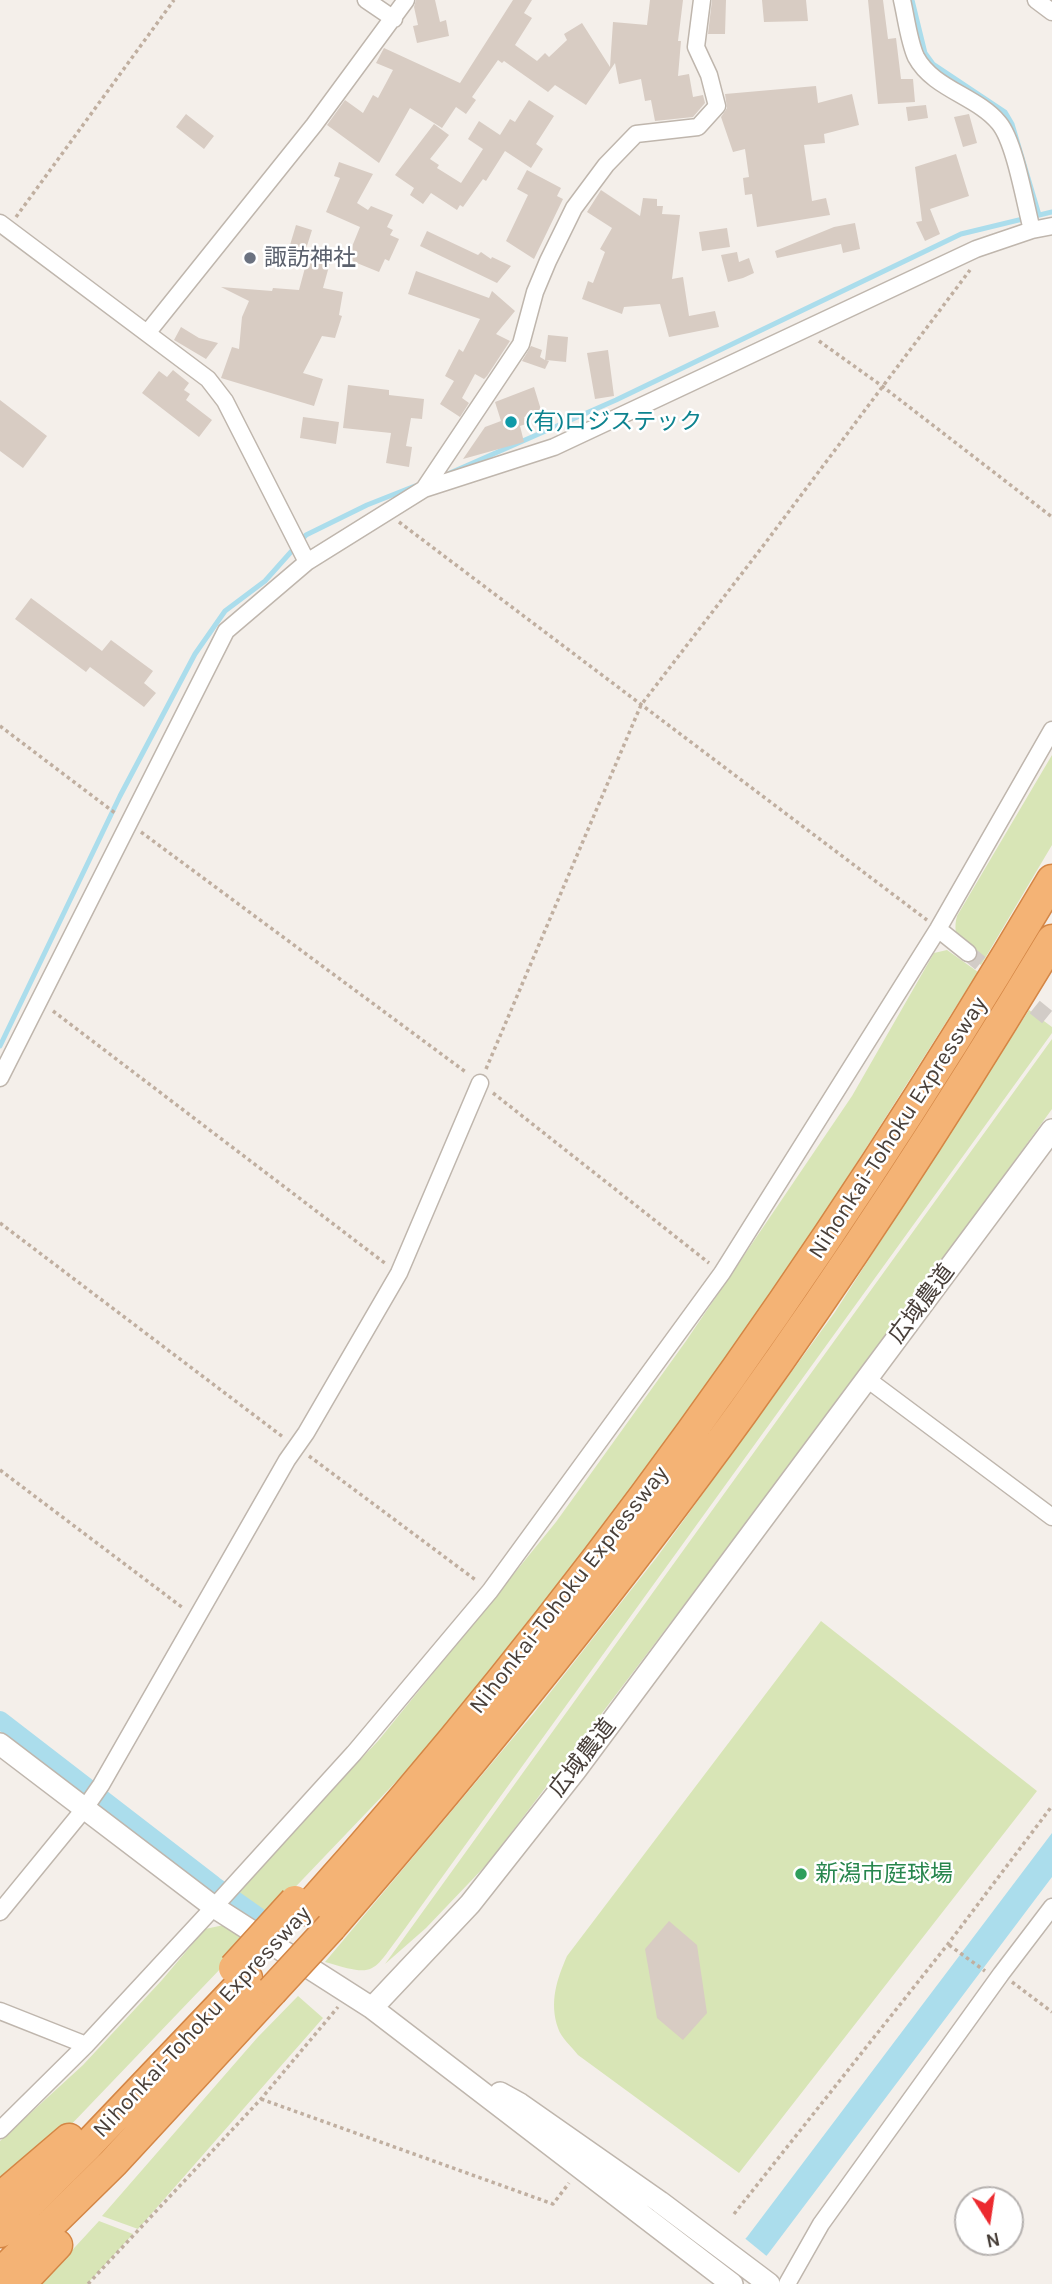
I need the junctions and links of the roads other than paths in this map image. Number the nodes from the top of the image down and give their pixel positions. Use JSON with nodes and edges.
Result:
{"nodes":[{"id":1,"x":366,"y":0,"type":"edge"},
{"id":2,"x":406,"y":0,"type":"edge"},
{"id":3,"x":702,"y":0,"type":"edge"},
{"id":4,"x":902,"y":0,"type":"edge"},
{"id":5,"x":1036,"y":0,"type":"edge"},
{"id":6,"x":1052,"y":12,"type":"edge"},
{"id":7,"x":394,"y":19,"type":"junction"},
{"id":8,"x":4,"y":226,"type":"edge"},
{"id":9,"x":1052,"y":226,"type":"edge"},
{"id":10,"x":1032,"y":230,"type":"junction"},
{"id":11,"x":148,"y":332,"type":"junction"},
{"id":12,"x":424,"y":488,"type":"junction"},
{"id":13,"x":307,"y":562,"type":"junction"},
{"id":14,"x":1052,"y":730,"type":"edge"},
{"id":15,"x":1052,"y":880,"type":"edge"},
{"id":16,"x":938,"y":929,"type":"junction"},
{"id":17,"x":1052,"y":940,"type":"edge"},
{"id":18,"x":968,"y":953,"type":"tunnel mouth"},
{"id":19,"x":0,"y":1078,"type":"edge"},
{"id":20,"x":480,"y":1083,"type":"road end"},
{"id":21,"x":1052,"y":1130,"type":"edge"},
{"id":22,"x":867,"y":1379,"type":"junction"},
{"id":23,"x":1052,"y":1517,"type":"edge"},
{"id":24,"x":0,"y":1745,"type":"edge"},
{"id":25,"x":85,"y":1808,"type":"junction"},
{"id":26,"x":1052,"y":1907,"type":"edge"},
{"id":27,"x":214,"y":1908,"type":"junction"},
{"id":28,"x":0,"y":1912,"type":"edge"},
{"id":29,"x":251,"y":1979,"type":"junction"},
{"id":30,"x":372,"y":2008,"type":"junction"},
{"id":31,"x":0,"y":2011,"type":"edge"},
{"id":32,"x":244,"y":2022,"type":"junction"},
{"id":33,"x":86,"y":2045,"type":"junction"},
{"id":34,"x":452,"y":2068,"type":"junction"},
{"id":35,"x":0,"y":2130,"type":"edge"},
{"id":36,"x":0,"y":2198,"type":"edge"},
{"id":37,"x":0,"y":2232,"type":"edge"},
{"id":38,"x":0,"y":2274,"type":"edge"},
{"id":39,"x":20,"y":2284,"type":"edge"},
{"id":40,"x":732,"y":2284,"type":"edge"},
{"id":41,"x":769,"y":2284,"type":"edge"},
{"id":42,"x":786,"y":2284,"type":"edge"}],
"edges":[{"from":1,"to":7,"type":"street"},
{"from":2,"to":7,"type":"street"},
{"from":3,"to":12,"type":"street"},
{"from":4,"to":10,"type":"street"},
{"from":5,"to":6,"type":"street"},
{"from":7,"to":11,"type":"street"},
{"from":8,"to":11,"type":"street"},
{"from":9,"to":10,"type":"street"},
{"from":10,"to":12,"type":"street"},
{"from":11,"to":13,"type":"street"},
{"from":12,"to":13,"type":"street"},
{"from":13,"to":19,"type":"street"},
{"from":14,"to":16,"type":"street"},
{"from":15,"to":29,"type":"highway","name":"Nihonkai-Tohoku Expressway"},
{"from":16,"to":18,"type":"street"},
{"from":16,"to":27,"type":"street"},
{"from":17,"to":29,"type":"highway","name":"Nihonkai-Tohoku Expressway","bridge":true},
{"from":20,"to":25,"type":"street"},
{"from":21,"to":22,"type":"street","name":"広域農道"},
{"from":22,"to":23,"type":"street"},
{"from":22,"to":30,"type":"street","name":"広域農道"},
{"from":24,"to":25,"type":"street"},
{"from":25,"to":27,"type":"street"},
{"from":25,"to":28,"type":"street"},
{"from":26,"to":42,"type":"street"},
{"from":27,"to":30,"type":"street"},
{"from":27,"to":33,"type":"street"},
{"from":29,"to":32,"type":"highway","name":"Nihonkai-Tohoku Expressway"},
{"from":29,"to":36,"type":"highway"},
{"from":29,"to":37,"type":"highway","name":"Nihonkai-Tohoku Expressway"},
{"from":30,"to":34,"type":"street"},
{"from":31,"to":33,"type":"street"},
{"from":32,"to":38,"type":"highway","name":"Nihonkai-Tohoku Expressway"},
{"from":32,"to":39,"type":"highway"},
{"from":33,"to":35,"type":"street"},
{"from":34,"to":40,"type":"street"},
{"from":34,"to":41,"type":"street"}]}
